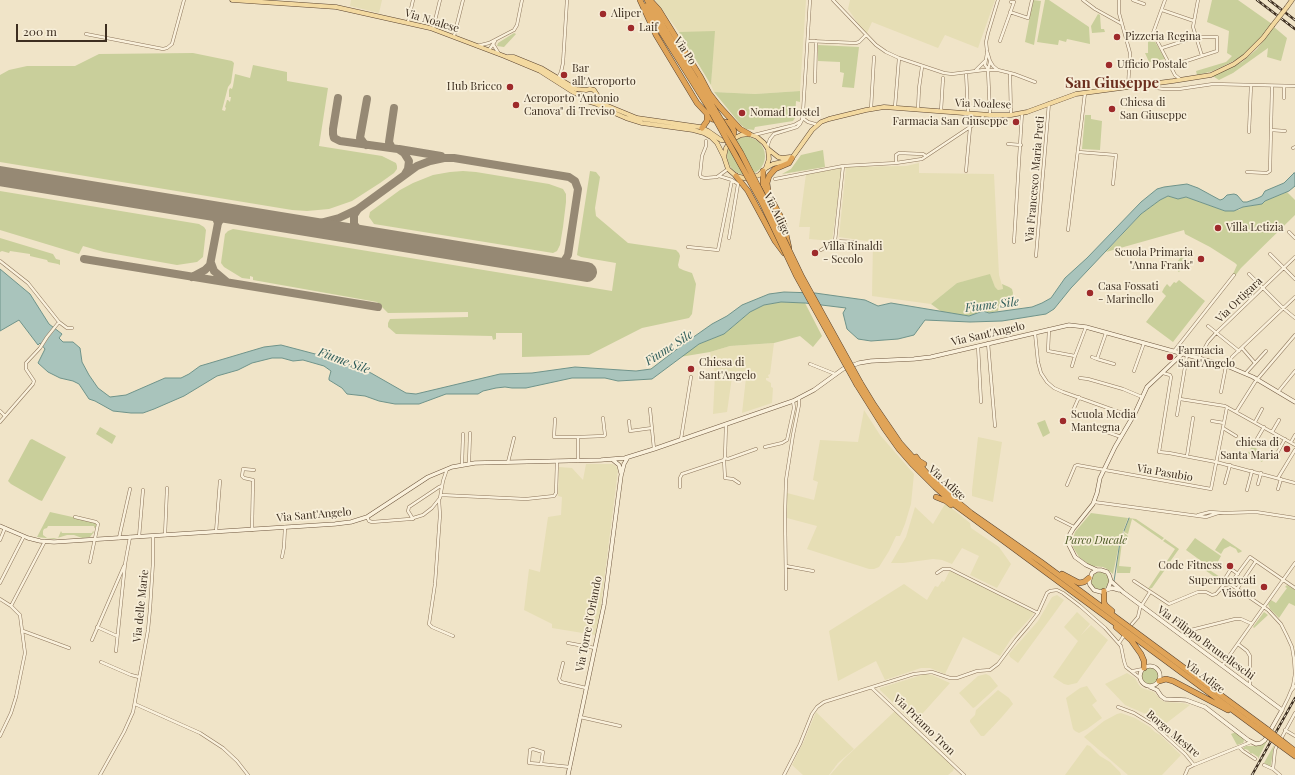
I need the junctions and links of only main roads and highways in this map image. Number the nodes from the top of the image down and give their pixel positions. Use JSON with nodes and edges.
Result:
{"nodes":[{"id":1,"x":232,"y":0,"type":"edge"},
{"id":2,"x":641,"y":0,"type":"edge"},
{"id":3,"x":647,"y":0,"type":"edge"},
{"id":4,"x":650,"y":0,"type":"edge"},
{"id":5,"x":1292,"y":0,"type":"edge"},
{"id":6,"x":557,"y":80,"type":"junction"},
{"id":7,"x":586,"y":90,"type":"junction"},
{"id":8,"x":597,"y":94,"type":"junction"},
{"id":9,"x":584,"y":97,"type":"junction"},
{"id":10,"x":591,"y":102,"type":"junction"},
{"id":11,"x":711,"y":113,"type":"junction"},
{"id":12,"x":821,"y":122,"type":"junction"},
{"id":13,"x":702,"y":128,"type":"junction"},
{"id":14,"x":751,"y":134,"type":"junction"},
{"id":15,"x":732,"y":140,"type":"junction"},
{"id":16,"x":767,"y":148,"type":"junction"},
{"id":17,"x":724,"y":157,"type":"junction"},
{"id":18,"x":792,"y":158,"type":"junction"},
{"id":19,"x":765,"y":170,"type":"junction"},
{"id":20,"x":734,"y":178,"type":"junction"},
{"id":21,"x":768,"y":193,"type":"junction"},
{"id":22,"x":789,"y":255,"type":"junction"},
{"id":23,"x":858,"y":383,"type":"junction"},
{"id":24,"x":896,"y":438,"type":"junction"},
{"id":25,"x":924,"y":464,"type":"dead end"},
{"id":26,"x":936,"y":497,"type":"dead end"},
{"id":27,"x":971,"y":517,"type":"junction"},
{"id":28,"x":1040,"y":562,"type":"junction"},
{"id":29,"x":1090,"y":577,"type":"road end"},
{"id":30,"x":1061,"y":582,"type":"junction"},
{"id":31,"x":1106,"y":590,"type":"road end"},
{"id":32,"x":1151,"y":644,"type":"junction"},
{"id":33,"x":1144,"y":669,"type":"road end"},
{"id":34,"x":1159,"y":682,"type":"road end"},
{"id":35,"x":1258,"y":729,"type":"junction"},
{"id":36,"x":1266,"y":732,"type":"junction"},
{"id":37,"x":1281,"y":743,"type":"junction"},
{"id":38,"x":1295,"y":751,"type":"edge"},
{"id":39,"x":1295,"y":756,"type":"edge"}],
"edges":[{"from":1,"to":6,"type":"main road","name":"Via Noalese"},
{"from":2,"to":11,"type":"highway","name":"Via Po"},
{"from":3,"to":11,"type":"highway","name":"Via Po"},
{"from":4,"to":14,"type":"highway"},
{"from":5,"to":12,"type":"main road","name":"Via Noalese","bridge":true},
{"from":6,"to":7,"type":"main road","name":"Via Noalese"},
{"from":6,"to":9,"type":"main road","name":"Via Noalese"},
{"from":7,"to":8,"type":"main road"},
{"from":7,"to":9,"type":"main road"},
{"from":8,"to":10,"type":"main road"},
{"from":8,"to":13,"type":"main road"},
{"from":9,"to":10,"type":"main road"},
{"from":10,"to":17,"type":"main road"},
{"from":11,"to":13,"type":"highway"},
{"from":11,"to":15,"type":"highway"},
{"from":11,"to":22,"type":"highway","name":"Via Adige","bridge":true},
{"from":12,"to":16,"type":"main road","name":"Via Noalese"},
{"from":12,"to":18,"type":"main road"},
{"from":13,"to":15,"type":"main road"},
{"from":14,"to":15,"type":"main road"},
{"from":14,"to":16,"type":"main road"},
{"from":15,"to":17,"type":"main road"},
{"from":16,"to":19,"type":"main road"},
{"from":17,"to":20,"type":"main road"},
{"from":18,"to":19,"type":"main road"},
{"from":18,"to":21,"type":"highway"},
{"from":19,"to":20,"type":"main road"},
{"from":19,"to":21,"type":"highway"},
{"from":20,"to":22,"type":"highway","bridge":true},
{"from":21,"to":22,"type":"highway","bridge":true},
{"from":22,"to":23,"type":"highway","name":"Via Adige","bridge":true},
{"from":23,"to":24,"type":"highway","name":"Via Adige"},
{"from":23,"to":27,"type":"highway","name":"Via Adige"},
{"from":24,"to":25,"type":"highway"},
{"from":24,"to":28,"type":"highway","name":"Via Adige"},
{"from":26,"to":27,"type":"highway"},
{"from":27,"to":30,"type":"highway","name":"Via Adige"},
{"from":28,"to":29,"type":"highway"},
{"from":28,"to":32,"type":"highway","name":"Via Adige"},
{"from":30,"to":33,"type":"highway"},
{"from":30,"to":35,"type":"highway","name":"Via Adige"},
{"from":31,"to":32,"type":"highway"},
{"from":32,"to":36,"type":"highway","name":"Via Adige"},
{"from":34,"to":35,"type":"highway"},
{"from":35,"to":36,"type":"highway","name":"Via Adige"},
{"from":36,"to":37,"type":"highway","name":"Via Adige","bridge":true},
{"from":37,"to":38,"type":"highway","name":"Via Adige"},
{"from":37,"to":39,"type":"highway","name":"Via Adige"}]}
